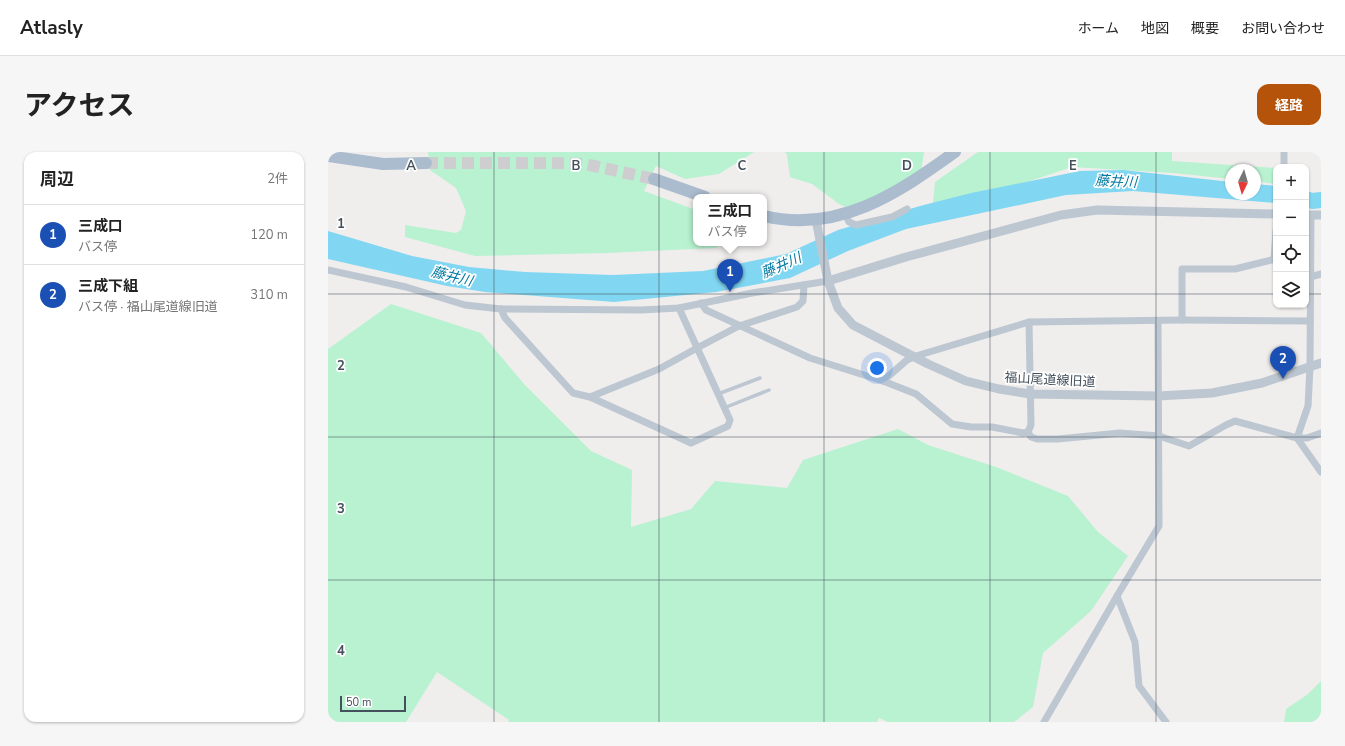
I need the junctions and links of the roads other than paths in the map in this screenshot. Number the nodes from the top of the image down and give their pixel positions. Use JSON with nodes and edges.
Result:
{"nodes":[{"id":1,"x":955,"y":152,"type":"edge"},
{"id":2,"x":1284,"y":152,"type":"edge"},
{"id":3,"x":328,"y":156,"type":"edge"},
{"id":4,"x":426,"y":163,"type":"tunnel mouth"},
{"id":5,"x":1284,"y":164,"type":"edge"},
{"id":6,"x":654,"y":179,"type":"tunnel mouth"},
{"id":7,"x":696,"y":194,"type":"edge"},
{"id":8,"x":907,"y":209,"type":"dead end"},
{"id":9,"x":845,"y":214,"type":"junction"},
{"id":10,"x":1273,"y":214,"type":"edge"},
{"id":11,"x":1313,"y":215,"type":"edge"},
{"id":12,"x":767,"y":216,"type":"edge"},
{"id":13,"x":816,"y":220,"type":"junction"},
{"id":14,"x":1309,"y":248,"type":"edge"},
{"id":15,"x":1273,"y":260,"type":"edge"},
{"id":16,"x":1309,"y":266,"type":"edge"},
{"id":17,"x":328,"y":270,"type":"edge"},
{"id":18,"x":1321,"y":274,"type":"edge"},
{"id":19,"x":1310,"y":277,"type":"junction"},
{"id":20,"x":828,"y":281,"type":"junction"},
{"id":21,"x":804,"y":285,"type":"junction"},
{"id":22,"x":701,"y":303,"type":"junction"},
{"id":23,"x":679,"y":308,"type":"junction"},
{"id":24,"x":502,"y":309,"type":"junction"},
{"id":25,"x":1182,"y":320,"type":"junction"},
{"id":26,"x":1158,"y":321,"type":"junction"},
{"id":27,"x":1310,"y":321,"type":"junction"},
{"id":28,"x":1029,"y":322,"type":"junction"},
{"id":29,"x":739,"y":326,"type":"junction"},
{"id":30,"x":697,"y":348,"type":"junction"},
{"id":31,"x":916,"y":356,"type":"junction"},
{"id":32,"x":1321,"y":363,"type":"edge"},
{"id":33,"x":1310,"y":367,"type":"junction"},
{"id":34,"x":760,"y":378,"type":"dead end"},
{"id":35,"x":883,"y":381,"type":"junction"},
{"id":36,"x":769,"y":390,"type":"dead end"},
{"id":37,"x":718,"y":394,"type":"junction"},
{"id":38,"x":1030,"y":394,"type":"junction"},
{"id":39,"x":1158,"y":396,"type":"junction"},
{"id":40,"x":590,"y":397,"type":"junction"},
{"id":41,"x":724,"y":408,"type":"junction"},
{"id":42,"x":1028,"y":432,"type":"junction"},
{"id":43,"x":1321,"y":433,"type":"edge"},
{"id":44,"x":1159,"y":436,"type":"junction"},
{"id":45,"x":1297,"y":438,"type":"junction"},
{"id":46,"x":1321,"y":472,"type":"edge"},
{"id":47,"x":1117,"y":596,"type":"junction"},
{"id":48,"x":1046,"y":721,"type":"edge"},
{"id":49,"x":1166,"y":722,"type":"edge"}],
"edges":[{"from":1,"to":9,"type":"main road"},
{"from":2,"to":5,"type":"street"},
{"from":3,"to":4,"type":"main road"},
{"from":6,"to":7,"type":"main road"},
{"from":8,"to":9,"type":"street"},
{"from":9,"to":13,"type":"main road"},
{"from":10,"to":20,"type":"street"},
{"from":11,"to":14,"type":"street"},
{"from":12,"to":13,"type":"main road"},
{"from":13,"to":20,"type":"street","name":"福山尾道線旧道"},
{"from":15,"to":25,"type":"street"},
{"from":16,"to":19,"type":"street"},
{"from":17,"to":24,"type":"street"},
{"from":18,"to":19,"type":"street"},
{"from":19,"to":27,"type":"street"},
{"from":20,"to":21,"type":"street"},
{"from":20,"to":31,"type":"street","name":"福山尾道線旧道"},
{"from":21,"to":22,"type":"street"},
{"from":21,"to":29,"type":"street"},
{"from":22,"to":23,"type":"street"},
{"from":22,"to":29,"type":"street"},
{"from":23,"to":24,"type":"street"},
{"from":23,"to":30,"type":"street"},
{"from":24,"to":40,"type":"street"},
{"from":25,"to":26,"type":"street"},
{"from":25,"to":27,"type":"street"},
{"from":26,"to":28,"type":"street"},
{"from":26,"to":39,"type":"street"},
{"from":27,"to":33,"type":"street"},
{"from":28,"to":31,"type":"street"},
{"from":28,"to":38,"type":"street"},
{"from":29,"to":30,"type":"street"},
{"from":29,"to":35,"type":"street"},
{"from":30,"to":37,"type":"street"},
{"from":30,"to":40,"type":"street"},
{"from":31,"to":35,"type":"street"},
{"from":31,"to":38,"type":"street","name":"福山尾道線旧道"},
{"from":32,"to":33,"type":"street","name":"福山尾道線旧道"},
{"from":33,"to":39,"type":"street","name":"福山尾道線旧道"},
{"from":33,"to":45,"type":"street"},
{"from":34,"to":37,"type":"lane"},
{"from":35,"to":42,"type":"street"},
{"from":36,"to":41,"type":"lane"},
{"from":37,"to":41,"type":"street"},
{"from":38,"to":39,"type":"street","name":"福山尾道線旧道"},
{"from":38,"to":42,"type":"street"},
{"from":39,"to":44,"type":"street"},
{"from":40,"to":41,"type":"street"},
{"from":42,"to":44,"type":"street"},
{"from":43,"to":45,"type":"street"},
{"from":44,"to":45,"type":"street"},
{"from":44,"to":47,"type":"street"},
{"from":45,"to":46,"type":"street"},
{"from":47,"to":48,"type":"street"},
{"from":47,"to":49,"type":"street"}]}
